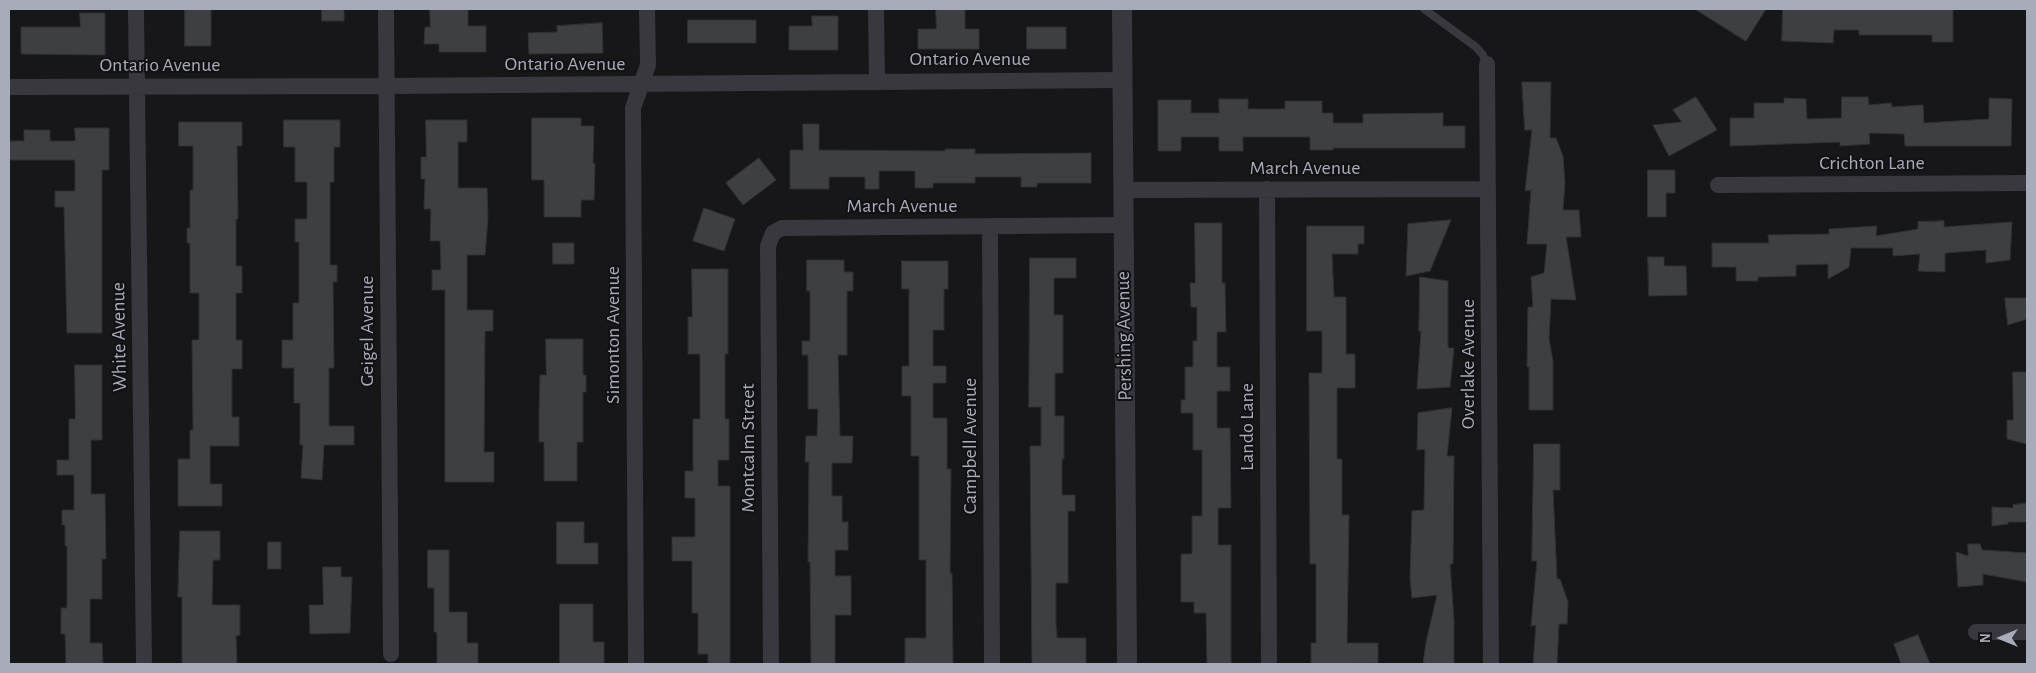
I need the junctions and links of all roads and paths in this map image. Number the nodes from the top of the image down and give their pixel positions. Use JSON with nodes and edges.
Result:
{"nodes":[{"id":1,"x":136,"y":9,"type":"edge"},
{"id":2,"x":386,"y":9,"type":"edge"},
{"id":3,"x":647,"y":9,"type":"edge"},
{"id":4,"x":876,"y":9,"type":"edge"},
{"id":5,"x":1122,"y":9,"type":"edge"},
{"id":6,"x":1424,"y":9,"type":"edge"},
{"id":7,"x":1487,"y":64,"type":"joint"},
{"id":8,"x":1122,"y":80,"type":"junction"},
{"id":9,"x":877,"y":81,"type":"junction"},
{"id":10,"x":640,"y":84,"type":"junction"},
{"id":11,"x":137,"y":86,"type":"junction"},
{"id":12,"x":387,"y":86,"type":"junction"},
{"id":13,"x":9,"y":87,"type":"edge"},
{"id":14,"x":2027,"y":183,"type":"edge"},
{"id":15,"x":1718,"y":185,"type":"dead end"},
{"id":16,"x":1267,"y":189,"type":"junction"},
{"id":17,"x":1488,"y":189,"type":"junction"},
{"id":18,"x":1123,"y":190,"type":"junction"},
{"id":19,"x":1123,"y":225,"type":"junction"},
{"id":20,"x":990,"y":227,"type":"junction"},
{"id":21,"x":773,"y":233,"type":"joint"},
{"id":22,"x":1976,"y":632,"type":"dead end"},
{"id":23,"x":2027,"y":632,"type":"edge"},
{"id":24,"x":391,"y":654,"type":"dead end"},
{"id":25,"x":144,"y":664,"type":"edge"},
{"id":26,"x":636,"y":664,"type":"edge"},
{"id":27,"x":771,"y":664,"type":"edge"},
{"id":28,"x":992,"y":664,"type":"edge"},
{"id":29,"x":1128,"y":664,"type":"edge"},
{"id":30,"x":1269,"y":664,"type":"edge"},
{"id":31,"x":1491,"y":664,"type":"edge"}],
"edges":[{"from":1,"to":11,"type":"street","name":"White Avenue"},
{"from":2,"to":12,"type":"street","name":"Geigel Avenue"},
{"from":3,"to":10,"type":"street","name":"Simonton Avenue"},
{"from":4,"to":9,"type":"street"},
{"from":5,"to":8,"type":"street","name":"Pershing Avenue"},
{"from":6,"to":7,"type":"lane"},
{"from":7,"to":17,"type":"street","name":"Overlake Avenue"},
{"from":8,"to":9,"type":"street","name":"Ontario Avenue"},
{"from":8,"to":18,"type":"street","name":"Pershing Avenue"},
{"from":9,"to":10,"type":"street","name":"Ontario Avenue"},
{"from":10,"to":12,"type":"street","name":"Ontario Avenue"},
{"from":10,"to":26,"type":"street","name":"Simonton Avenue"},
{"from":11,"to":12,"type":"street","name":"Ontario Avenue"},
{"from":11,"to":13,"type":"street","name":"Ontario Avenue"},
{"from":11,"to":25,"type":"street","name":"White Avenue"},
{"from":12,"to":24,"type":"street","name":"Geigel Avenue"},
{"from":14,"to":15,"type":"street","name":"Crichton Lane"},
{"from":16,"to":17,"type":"street","name":"March Avenue"},
{"from":16,"to":18,"type":"street","name":"March Avenue"},
{"from":16,"to":30,"type":"street","name":"Lando Lane"},
{"from":17,"to":31,"type":"street","name":"Overlake Avenue"},
{"from":18,"to":19,"type":"street","name":"Pershing Avenue"},
{"from":19,"to":20,"type":"street","name":"March Avenue"},
{"from":19,"to":29,"type":"street","name":"Pershing Avenue"},
{"from":20,"to":21,"type":"street","name":"March Avenue"},
{"from":20,"to":28,"type":"street","name":"Campbell Avenue"},
{"from":21,"to":27,"type":"street","name":"Montcalm Street"},
{"from":22,"to":23,"type":"street"}]}
